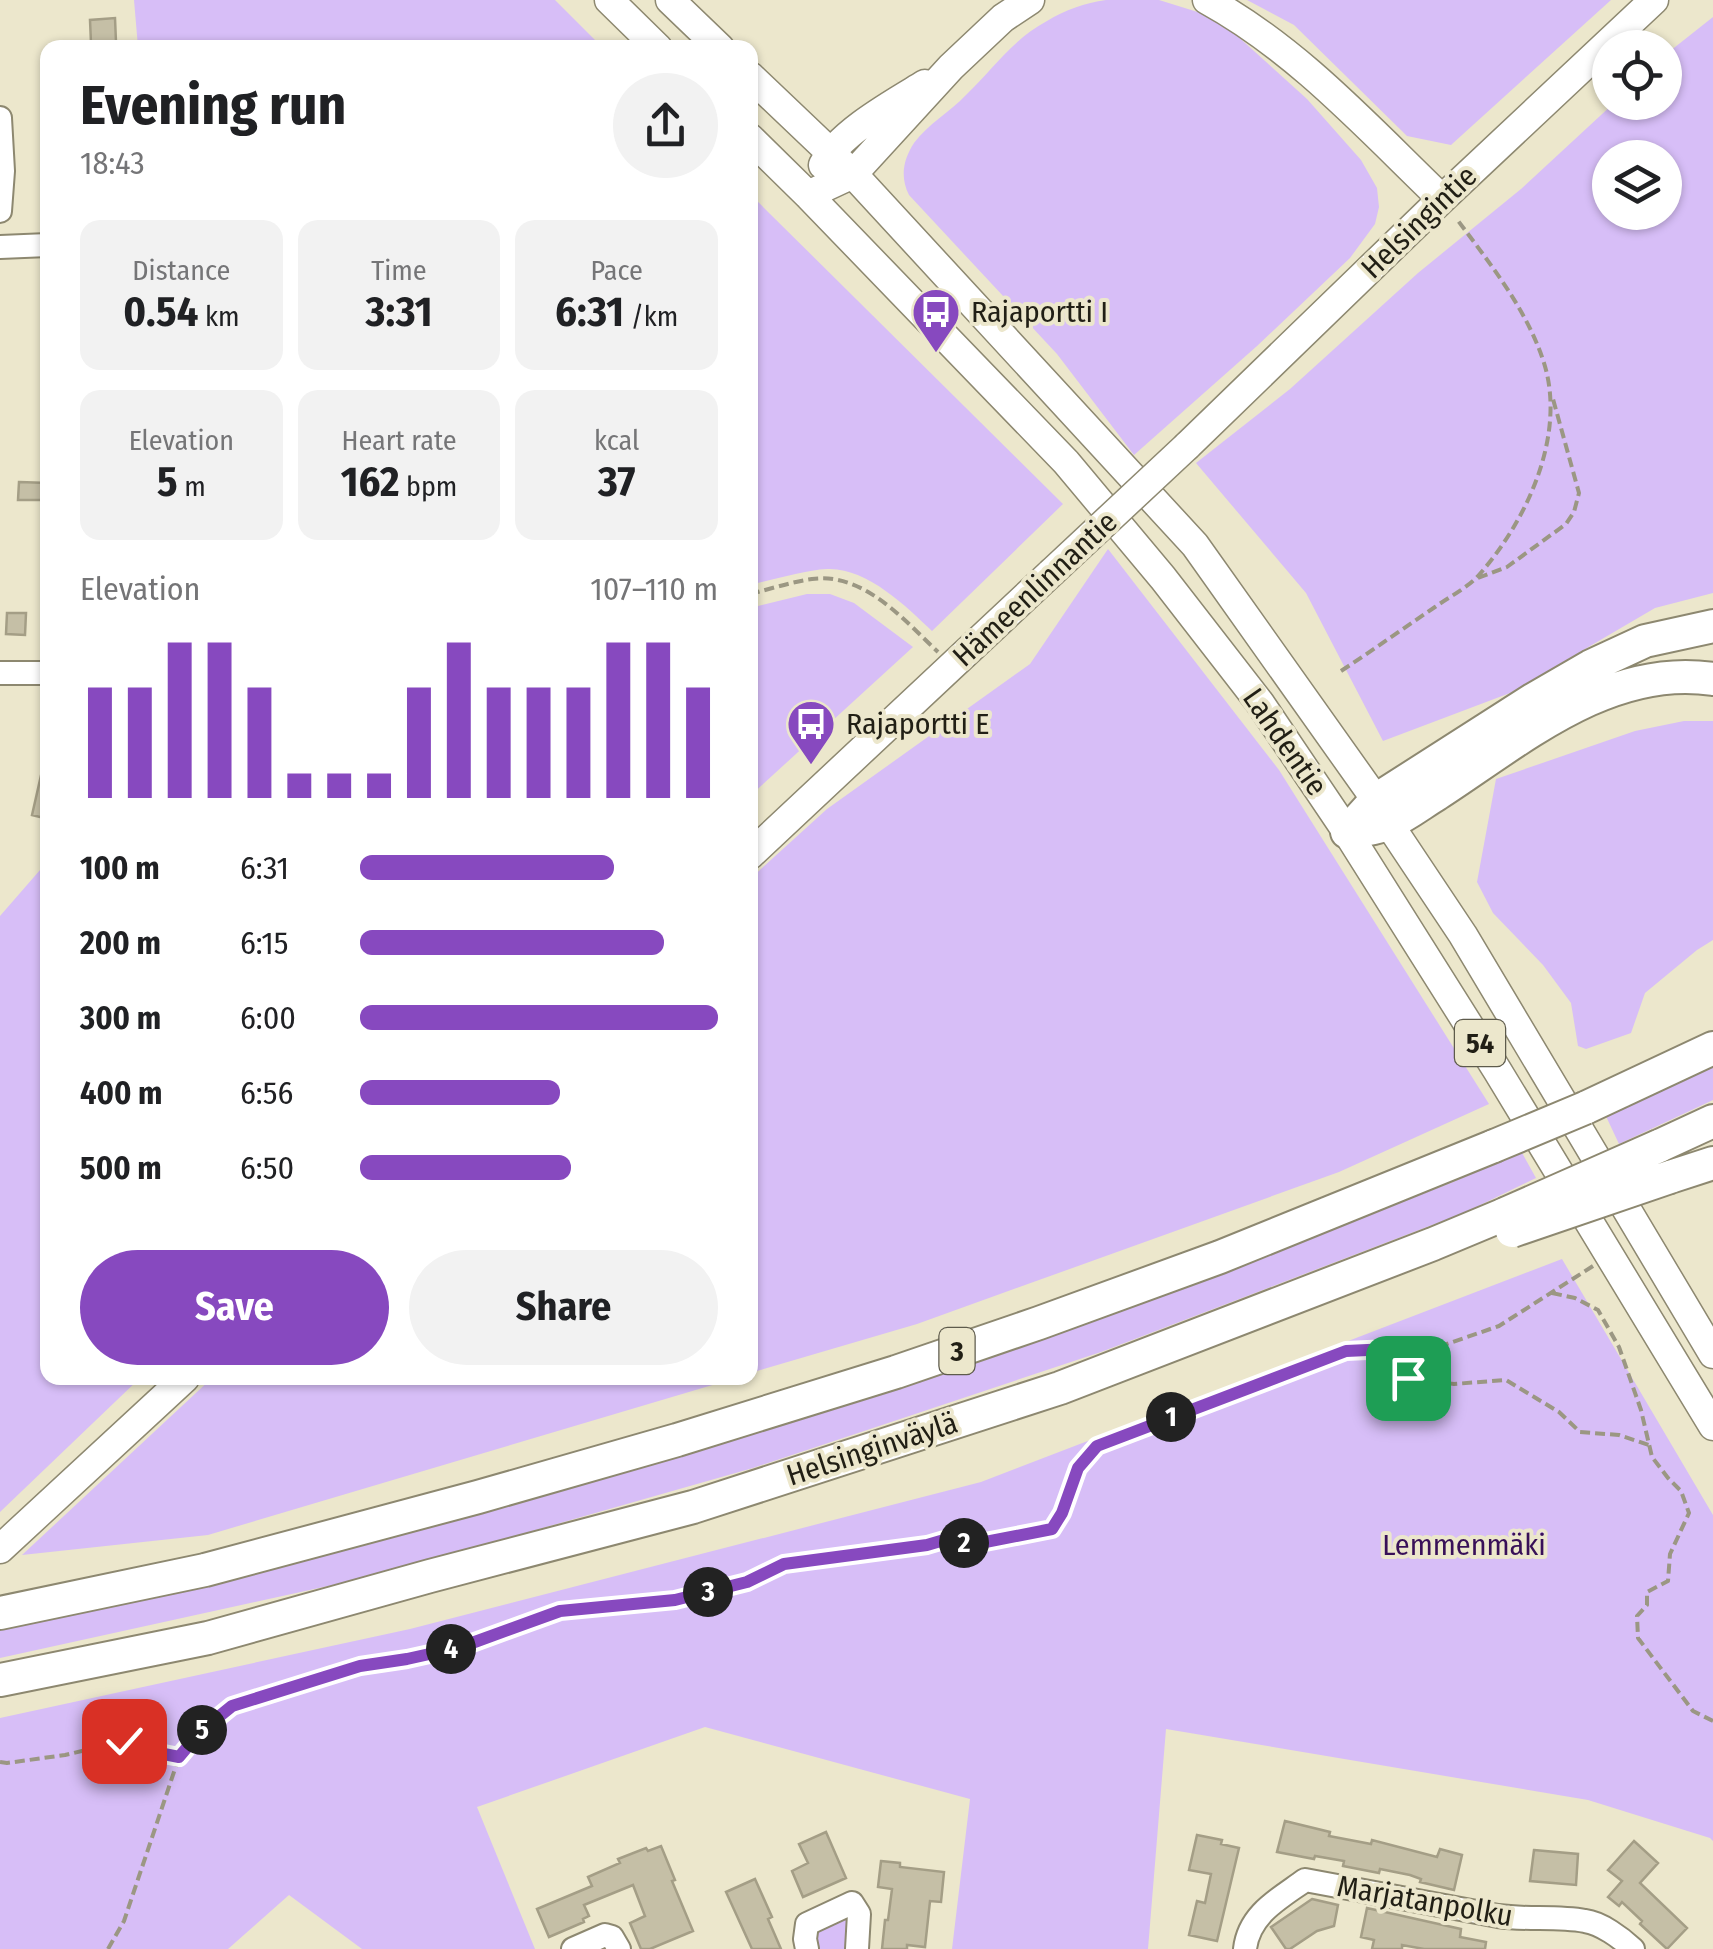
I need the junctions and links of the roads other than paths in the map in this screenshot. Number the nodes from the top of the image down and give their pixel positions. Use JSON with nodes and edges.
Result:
{"nodes":[{"id":1,"x":610,"y":0,"type":"edge"},
{"id":2,"x":670,"y":0,"type":"edge"},
{"id":3,"x":1030,"y":0,"type":"edge"},
{"id":4,"x":1207,"y":0,"type":"edge"},
{"id":5,"x":1654,"y":0,"type":"edge"},
{"id":6,"x":650,"y":40,"type":"edge"},
{"id":7,"x":712,"y":40,"type":"edge"},
{"id":8,"x":952,"y":67,"type":"junction"},
{"id":9,"x":758,"y":84,"type":"edge"},
{"id":10,"x":0,"y":118,"type":"edge"},
{"id":11,"x":758,"y":146,"type":"edge"},
{"id":12,"x":830,"y":151,"type":"junction"},
{"id":13,"x":853,"y":174,"type":"junction"},
{"id":14,"x":808,"y":195,"type":"junction"},
{"id":15,"x":1442,"y":199,"type":"junction"},
{"id":16,"x":0,"y":211,"type":"edge"},
{"id":17,"x":40,"y":245,"type":"edge"},
{"id":18,"x":0,"y":247,"type":"edge"},
{"id":19,"x":1187,"y":446,"type":"joint"},
{"id":20,"x":1713,"y":626,"type":"edge"},
{"id":21,"x":0,"y":673,"type":"edge"},
{"id":22,"x":40,"y":673,"type":"edge"},
{"id":23,"x":1713,"y":680,"type":"edge"},
{"id":24,"x":1383,"y":812,"type":"junction"},
{"id":25,"x":1347,"y":832,"type":"junction"},
{"id":26,"x":758,"y":847,"type":"edge"},
{"id":27,"x":1713,"y":1025,"type":"edge"},
{"id":28,"x":1713,"y":1048,"type":"edge"},
{"id":29,"x":1663,"y":1072,"type":"junction"},
{"id":30,"x":1713,"y":1120,"type":"edge"},
{"id":31,"x":1713,"y":1163,"type":"edge"},
{"id":32,"x":1509,"y":1222,"type":"junction"},
{"id":33,"x":1713,"y":1354,"type":"edge"},
{"id":34,"x":177,"y":1385,"type":"edge"},
{"id":35,"x":1713,"y":1426,"type":"edge"},
{"id":36,"x":0,"y":1549,"type":"edge"},
{"id":37,"x":0,"y":1613,"type":"edge"},
{"id":38,"x":0,"y":1680,"type":"edge"},
{"id":39,"x":573,"y":1949,"type":"edge"},
{"id":40,"x":619,"y":1949,"type":"edge"},
{"id":41,"x":806,"y":1949,"type":"edge"},
{"id":42,"x":856,"y":1949,"type":"edge"},
{"id":43,"x":1245,"y":1949,"type":"edge"},
{"id":44,"x":1632,"y":1949,"type":"edge"}],
"edges":[{"from":1,"to":6,"type":"main road"},
{"from":2,"to":7,"type":"main road"},
{"from":3,"to":8,"type":"main road"},
{"from":4,"to":15,"type":"main road"},
{"from":5,"to":15,"type":"main road","name":"Helsingintie"},
{"from":8,"to":12,"type":"main road"},
{"from":8,"to":13,"type":"main road"},
{"from":9,"to":12,"type":"main road","name":"Lahdentie","number":"54"},
{"from":10,"to":16,"type":"street"},
{"from":11,"to":14,"type":"main road","name":"Lahdentie","number":"54"},
{"from":12,"to":13,"type":"main road","name":"Lahdentie","number":"54"},
{"from":12,"to":14,"type":"main road"},
{"from":13,"to":14,"type":"main road"},
{"from":13,"to":24,"type":"main road","name":"Lahdentie","number":"54"},
{"from":14,"to":25,"type":"main road","name":"Lahdentie","number":"54"},
{"from":15,"to":19,"type":"main road","name":"Helsingintie"},
{"from":17,"to":18,"type":"street"},
{"from":19,"to":26,"type":"main road","name":"Hämeenlinnantie","bridge":true},
{"from":20,"to":24,"type":"highway"},
{"from":21,"to":22,"type":"street"},
{"from":23,"to":24,"type":"highway"},
{"from":24,"to":25,"type":"highway"},
{"from":24,"to":33,"type":"main road","name":"Lahdentie","number":"54"},
{"from":25,"to":35,"type":"main road","name":"Lahdentie","number":"54"},
{"from":27,"to":29,"type":"highway"},
{"from":28,"to":29,"type":"highway","number":"3"},
{"from":29,"to":37,"type":"highway","number":"3","bridge":true},
{"from":30,"to":32,"type":"highway","name":"Helsinginväylä","number":"3","bridge":true},
{"from":31,"to":32,"type":"highway","bridge":true},
{"from":32,"to":38,"type":"highway","name":"Helsinginväylä","number":"3"},
{"from":34,"to":36,"type":"main road"},
{"from":39,"to":40,"type":"street"},
{"from":41,"to":42,"type":"street"},
{"from":43,"to":44,"type":"street","name":"Marjatanpolku"}]}
